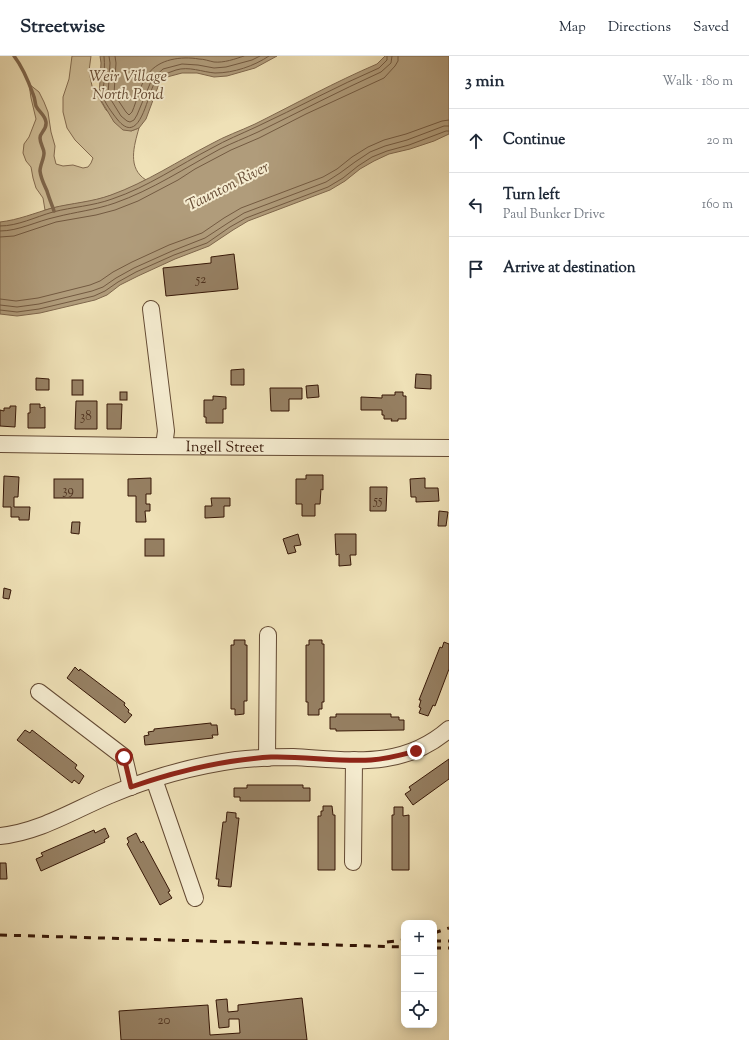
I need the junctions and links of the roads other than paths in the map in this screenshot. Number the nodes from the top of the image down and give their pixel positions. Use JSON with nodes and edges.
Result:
{"nodes":[{"id":1,"x":151,"y":309,"type":"dead end"},
{"id":2,"x":0,"y":444,"type":"edge"},
{"id":3,"x":164,"y":446,"type":"junction"},
{"id":4,"x":449,"y":448,"type":"edge"},
{"id":5,"x":268,"y":635,"type":"dead end"},
{"id":6,"x":39,"y":692,"type":"dead end"},
{"id":7,"x":449,"y":729,"type":"edge"},
{"id":8,"x":267,"y":758,"type":"junction"},
{"id":9,"x":354,"y":760,"type":"junction"},
{"id":10,"x":154,"y":779,"type":"junction"},
{"id":11,"x":131,"y":787,"type":"junction"},
{"id":12,"x":0,"y":836,"type":"edge"},
{"id":13,"x":353,"y":862,"type":"dead end"},
{"id":14,"x":194,"y":898,"type":"dead end"}],
"edges":[{"from":1,"to":3,"type":"street"},
{"from":2,"to":3,"type":"street","name":"Ingell Street"},
{"from":3,"to":4,"type":"street","name":"Ingell Street"},
{"from":5,"to":8,"type":"street"},
{"from":6,"to":11,"type":"street"},
{"from":7,"to":9,"type":"street"},
{"from":8,"to":9,"type":"street"},
{"from":8,"to":10,"type":"street"},
{"from":9,"to":13,"type":"street"},
{"from":10,"to":11,"type":"street"},
{"from":10,"to":14,"type":"street"},
{"from":11,"to":12,"type":"street"}]}
